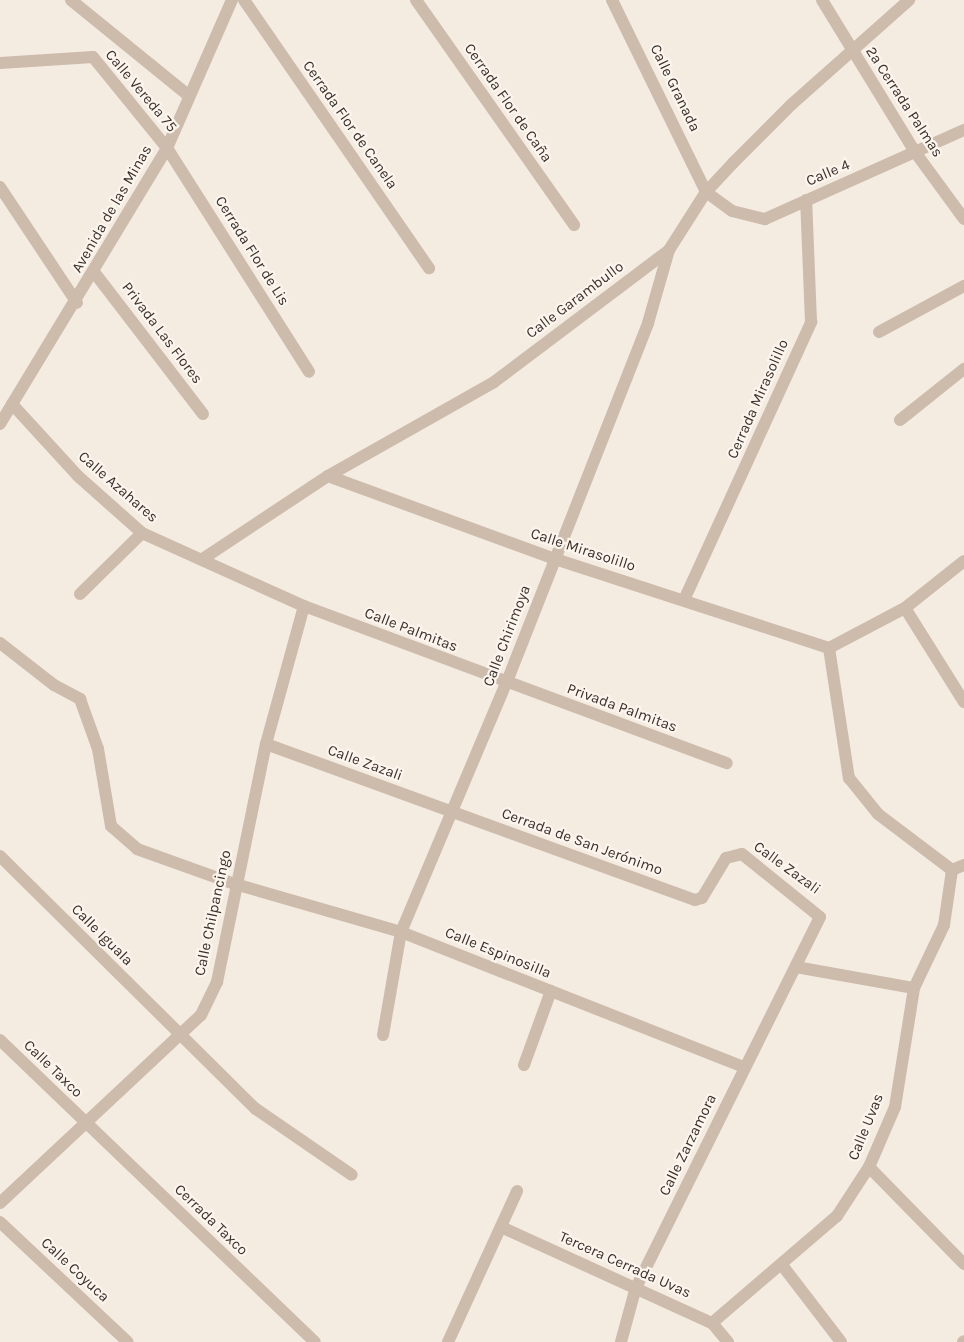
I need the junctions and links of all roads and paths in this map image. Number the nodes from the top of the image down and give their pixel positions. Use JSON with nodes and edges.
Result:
{"nodes":[{"id":1,"x":71,"y":0,"type":"edge"},
{"id":2,"x":232,"y":0,"type":"edge"},
{"id":3,"x":244,"y":0,"type":"edge"},
{"id":4,"x":416,"y":0,"type":"edge"},
{"id":5,"x":612,"y":0,"type":"edge"},
{"id":6,"x":822,"y":0,"type":"edge"},
{"id":7,"x":909,"y":0,"type":"edge"},
{"id":8,"x":851,"y":49,"type":"junction"},
{"id":9,"x":0,"y":64,"type":"edge"},
{"id":10,"x":188,"y":95,"type":"junction"},
{"id":11,"x":964,"y":130,"type":"edge"},
{"id":12,"x":167,"y":148,"type":"junction"},
{"id":13,"x":915,"y":152,"type":"junction"},
{"id":14,"x":0,"y":187,"type":"edge"},
{"id":15,"x":706,"y":192,"type":"junction"},
{"id":16,"x":806,"y":200,"type":"junction"},
{"id":17,"x":964,"y":219,"type":"edge"},
{"id":18,"x":574,"y":224,"type":"dead end"},
{"id":19,"x":669,"y":250,"type":"junction"},
{"id":20,"x":429,"y":268,"type":"dead end"},
{"id":21,"x":94,"y":272,"type":"junction"},
{"id":22,"x":964,"y":286,"type":"edge"},
{"id":23,"x":76,"y":303,"type":"junction"},
{"id":24,"x":879,"y":332,"type":"dead end"},
{"id":25,"x":964,"y":370,"type":"edge"},
{"id":26,"x":309,"y":372,"type":"dead end"},
{"id":27,"x":12,"y":404,"type":"junction"},
{"id":28,"x":203,"y":414,"type":"dead end"},
{"id":29,"x":900,"y":420,"type":"dead end"},
{"id":30,"x":0,"y":424,"type":"edge"},
{"id":31,"x":328,"y":476,"type":"junction"},
{"id":32,"x":142,"y":533,"type":"junction"},
{"id":33,"x":204,"y":558,"type":"junction"},
{"id":34,"x":555,"y":559,"type":"junction"},
{"id":35,"x":964,"y":561,"type":"edge"},
{"id":36,"x":80,"y":594,"type":"dead end"},
{"id":37,"x":684,"y":600,"type":"junction"},
{"id":38,"x":304,"y":606,"type":"junction"},
{"id":39,"x":905,"y":608,"type":"junction"},
{"id":40,"x":0,"y":643,"type":"edge"},
{"id":41,"x":829,"y":648,"type":"junction"},
{"id":42,"x":506,"y":684,"type":"junction"},
{"id":43,"x":964,"y":702,"type":"edge"},
{"id":44,"x":266,"y":744,"type":"junction"},
{"id":45,"x":727,"y":763,"type":"dead end"},
{"id":46,"x":453,"y":813,"type":"junction"},
{"id":47,"x":0,"y":856,"type":"edge"},
{"id":48,"x":958,"y":868,"type":"edge"},
{"id":49,"x":235,"y":884,"type":"junction"},
{"id":50,"x":699,"y":900,"type":"joint"},
{"id":51,"x":401,"y":932,"type":"junction"},
{"id":52,"x":796,"y":967,"type":"junction"},
{"id":53,"x":914,"y":988,"type":"junction"},
{"id":54,"x":551,"y":991,"type":"junction"},
{"id":55,"x":383,"y":1035,"type":"dead end"},
{"id":56,"x":181,"y":1037,"type":"junction"},
{"id":57,"x":0,"y":1040,"type":"edge"},
{"id":58,"x":524,"y":1065,"type":"dead end"},
{"id":59,"x":744,"y":1067,"type":"junction"},
{"id":60,"x":84,"y":1122,"type":"junction"},
{"id":61,"x":869,"y":1167,"type":"junction"},
{"id":62,"x":352,"y":1175,"type":"dead end"},
{"id":63,"x":517,"y":1191,"type":"dead end"},
{"id":64,"x":0,"y":1203,"type":"edge"},
{"id":65,"x":0,"y":1222,"type":"edge"},
{"id":66,"x":501,"y":1227,"type":"junction"},
{"id":67,"x":964,"y":1264,"type":"edge"},
{"id":68,"x":782,"y":1265,"type":"junction"},
{"id":69,"x":636,"y":1287,"type":"junction"},
{"id":70,"x":712,"y":1322,"type":"junction"},
{"id":71,"x":128,"y":1342,"type":"edge"},
{"id":72,"x":315,"y":1342,"type":"edge"},
{"id":73,"x":448,"y":1342,"type":"edge"},
{"id":74,"x":621,"y":1342,"type":"edge"},
{"id":75,"x":728,"y":1342,"type":"edge"},
{"id":76,"x":841,"y":1342,"type":"edge"}],
"edges":[{"from":1,"to":10,"type":"street"},
{"from":2,"to":10,"type":"street","name":"Avenida de las Minas"},
{"from":3,"to":20,"type":"street","name":"Cerrada Flor de Canela"},
{"from":4,"to":18,"type":"street","name":"Cerrada Flor de Caña"},
{"from":5,"to":15,"type":"street","name":"Calle Granada"},
{"from":6,"to":8,"type":"street","name":"2a Cerrada Palmas"},
{"from":7,"to":8,"type":"street","name":"Calle Garambullo"},
{"from":8,"to":13,"type":"street","name":"2a Cerrada Palmas"},
{"from":8,"to":15,"type":"street","name":"Calle Garambullo"},
{"from":9,"to":12,"type":"street","name":"Calle Vereda 75"},
{"from":10,"to":12,"type":"street","name":"Avenida de las Minas"},
{"from":11,"to":13,"type":"street","name":"Calle 4"},
{"from":12,"to":21,"type":"street","name":"Avenida de las Minas"},
{"from":12,"to":26,"type":"street","name":"Cerrada Flor de Lis"},
{"from":13,"to":16,"type":"street","name":"Calle 4"},
{"from":13,"to":17,"type":"street","name":"2a Cerrada Palmas"},
{"from":14,"to":23,"type":"street"},
{"from":15,"to":16,"type":"street","name":"Calle 4"},
{"from":15,"to":19,"type":"street","name":"Calle Garambullo"},
{"from":16,"to":37,"type":"street","name":"Cerrada Mirasolillo"},
{"from":19,"to":31,"type":"street","name":"Calle Garambullo"},
{"from":19,"to":34,"type":"street","name":"Calle Chirimoya"},
{"from":21,"to":23,"type":"street","name":"Avenida de las Minas"},
{"from":21,"to":28,"type":"street","name":"Privada Las Flores"},
{"from":22,"to":24,"type":"street"},
{"from":23,"to":27,"type":"street","name":"Avenida de las Minas"},
{"from":25,"to":29,"type":"street"},
{"from":27,"to":30,"type":"street","name":"Avenida de las Minas"},
{"from":27,"to":32,"type":"street","name":"Calle Azahares"},
{"from":31,"to":33,"type":"street","name":"Calle Garambullo"},
{"from":31,"to":34,"type":"street","name":"Calle Mirasolillo"},
{"from":32,"to":33,"type":"street","name":"Calle Azahares"},
{"from":32,"to":36,"type":"street"},
{"from":33,"to":38,"type":"street","name":"Calle Azahares"},
{"from":34,"to":37,"type":"street","name":"Calle Mirasolillo"},
{"from":34,"to":42,"type":"street","name":"Calle Chirimoya"},
{"from":35,"to":39,"type":"street"},
{"from":37,"to":41,"type":"street","name":"Calle Mirasolillo"},
{"from":38,"to":42,"type":"street","name":"Calle Palmitas"},
{"from":38,"to":44,"type":"street","name":"Calle Chilpancingo"},
{"from":39,"to":41,"type":"street"},
{"from":39,"to":43,"type":"street"},
{"from":40,"to":49,"type":"street","name":"Calle Espinosilla"},
{"from":41,"to":48,"type":"street"},
{"from":42,"to":45,"type":"street","name":"Privada Palmitas"},
{"from":42,"to":46,"type":"street","name":"Calle Chirimoya"},
{"from":44,"to":46,"type":"street","name":"Calle Zazali"},
{"from":44,"to":49,"type":"street","name":"Calle Chilpancingo"},
{"from":46,"to":50,"type":"street","name":"Cerrada de San Jerónimo"},
{"from":46,"to":51,"type":"street","name":"Calle Chirimoya"},
{"from":47,"to":56,"type":"street","name":"Calle Iguala"},
{"from":48,"to":53,"type":"street","name":"Calle Uvas"},
{"from":49,"to":51,"type":"street","name":"Calle Espinosilla"},
{"from":49,"to":56,"type":"street","name":"Calle Chilpancingo"},
{"from":50,"to":52,"type":"street","name":"Calle Zazali"},
{"from":51,"to":54,"type":"street","name":"Calle Espinosilla"},
{"from":51,"to":55,"type":"street","name":"Calle Chirimoya"},
{"from":52,"to":53,"type":"street"},
{"from":52,"to":59,"type":"street","name":"Calle Zarzamora"},
{"from":53,"to":61,"type":"street","name":"Calle Uvas"},
{"from":54,"to":58,"type":"street"},
{"from":54,"to":59,"type":"street","name":"Calle Espinosilla"},
{"from":56,"to":60,"type":"street","name":"Calle Chilpancingo"},
{"from":56,"to":62,"type":"street","name":"Calle Iguala"},
{"from":57,"to":60,"type":"street","name":"Calle Taxco"},
{"from":59,"to":69,"type":"street","name":"Calle Zarzamora"},
{"from":60,"to":64,"type":"street","name":"Calle Chilpancingo"},
{"from":60,"to":72,"type":"street","name":"Cerrada Taxco"},
{"from":61,"to":67,"type":"street"},
{"from":61,"to":68,"type":"street","name":"Calle Uvas"},
{"from":63,"to":66,"type":"street"},
{"from":65,"to":71,"type":"street","name":"Calle Coyuca"},
{"from":66,"to":69,"type":"street","name":"Tercera Cerrada Uvas"},
{"from":66,"to":73,"type":"street"},
{"from":68,"to":70,"type":"street","name":"Calle Uvas"},
{"from":68,"to":76,"type":"street"},
{"from":69,"to":70,"type":"street","name":"Tercera Cerrada Uvas"},
{"from":69,"to":74,"type":"street","name":"Calle Zarzamora"},
{"from":70,"to":75,"type":"street","name":"Tercera Cerrada Uvas"}]}
